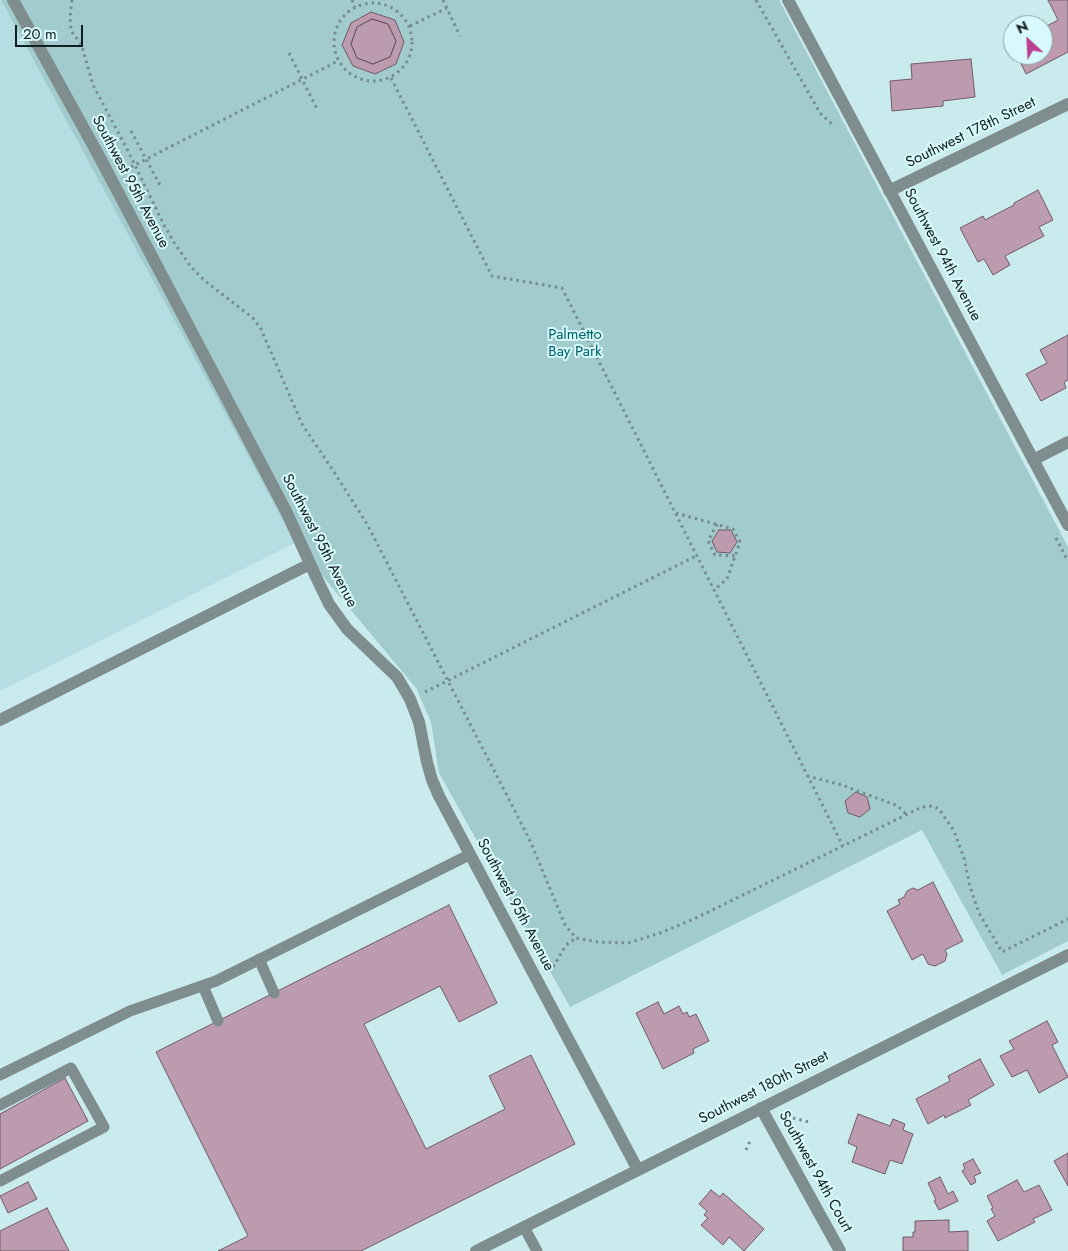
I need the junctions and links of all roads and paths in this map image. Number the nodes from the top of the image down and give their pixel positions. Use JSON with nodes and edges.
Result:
{"nodes":[{"id":1,"x":13,"y":0,"type":"edge"},
{"id":2,"x":72,"y":0,"type":"edge"},
{"id":3,"x":352,"y":0,"type":"edge"},
{"id":4,"x":443,"y":0,"type":"edge"},
{"id":5,"x":788,"y":0,"type":"edge"},
{"id":6,"x":355,"y":7,"type":"junction"},
{"id":7,"x":447,"y":8,"type":"junction"},
{"id":8,"x":410,"y":26,"type":"junction"},
{"id":9,"x":460,"y":36,"type":"dead end"},
{"id":10,"x":289,"y":54,"type":"dead end"},
{"id":11,"x":338,"y":61,"type":"junction"},
{"id":12,"x":391,"y":78,"type":"junction"},
{"id":13,"x":302,"y":79,"type":"junction"},
{"id":14,"x":1068,"y":104,"type":"edge"},
{"id":15,"x":317,"y":109,"type":"dead end"},
{"id":16,"x":131,"y":131,"type":"dead end"},
{"id":17,"x":146,"y":159,"type":"junction"},
{"id":18,"x":135,"y":165,"type":"junction"},
{"id":19,"x":121,"y":172,"type":"dead end"},
{"id":20,"x":161,"y":187,"type":"dead end"},
{"id":21,"x":889,"y":191,"type":"junction"},
{"id":22,"x":1068,"y":442,"type":"edge"},
{"id":23,"x":1033,"y":460,"type":"junction"},
{"id":24,"x":675,"y":513,"type":"junction"},
{"id":25,"x":717,"y":524,"type":"junction"},
{"id":26,"x":1068,"y":525,"type":"edge"},
{"id":27,"x":696,"y":556,"type":"junction"},
{"id":28,"x":735,"y":556,"type":"junction"},
{"id":29,"x":310,"y":564,"type":"junction"},
{"id":30,"x":714,"y":590,"type":"junction"},
{"id":31,"x":447,"y":681,"type":"junction"},
{"id":32,"x":425,"y":692,"type":"dead end"},
{"id":33,"x":0,"y":720,"type":"edge"},
{"id":34,"x":807,"y":776,"type":"junction"},
{"id":35,"x":907,"y":815,"type":"junction"},
{"id":36,"x":843,"y":846,"type":"junction"},
{"id":37,"x":469,"y":855,"type":"junction"},
{"id":38,"x":1068,"y":919,"type":"edge"},
{"id":39,"x":576,"y":938,"type":"junction"},
{"id":40,"x":1068,"y":955,"type":"edge"},
{"id":41,"x":259,"y":960,"type":"junction"},
{"id":42,"x":553,"y":967,"type":"dead end"},
{"id":43,"x":203,"y":986,"type":"junction"},
{"id":44,"x":274,"y":993,"type":"dead end"},
{"id":45,"x":218,"y":1021,"type":"dead end"},
{"id":46,"x":0,"y":1075,"type":"edge"},
{"id":47,"x":0,"y":1105,"type":"edge"},
{"id":48,"x":761,"y":1108,"type":"junction"},
{"id":49,"x":793,"y":1118,"type":"dead end"},
{"id":50,"x":809,"y":1122,"type":"dead end"},
{"id":51,"x":751,"y":1139,"type":"dead end"},
{"id":52,"x":746,"y":1150,"type":"dead end"},
{"id":53,"x":638,"y":1170,"type":"junction"},
{"id":54,"x":0,"y":1180,"type":"edge"},
{"id":55,"x":524,"y":1227,"type":"junction"},
{"id":56,"x":476,"y":1251,"type":"edge"},
{"id":57,"x":537,"y":1251,"type":"edge"},
{"id":58,"x":840,"y":1251,"type":"edge"}],
"edges":[{"from":1,"to":29,"type":"street","name":"Southwest 95th Avenue"},
{"from":2,"to":18,"type":"path"},
{"from":3,"to":6,"type":"path"},
{"from":4,"to":7,"type":"path"},
{"from":5,"to":21,"type":"street","name":"Southwest 94th Avenue"},
{"from":6,"to":8,"type":"path"},
{"from":6,"to":11,"type":"path"},
{"from":7,"to":8,"type":"path"},
{"from":7,"to":9,"type":"path"},
{"from":8,"to":12,"type":"path"},
{"from":10,"to":13,"type":"path"},
{"from":11,"to":12,"type":"path"},
{"from":11,"to":13,"type":"path"},
{"from":12,"to":24,"type":"path"},
{"from":13,"to":15,"type":"path"},
{"from":13,"to":17,"type":"path"},
{"from":14,"to":21,"type":"street","name":"Southwest 178th Street"},
{"from":16,"to":17,"type":"path"},
{"from":17,"to":18,"type":"path"},
{"from":17,"to":20,"type":"path"},
{"from":18,"to":19,"type":"path"},
{"from":18,"to":31,"type":"path"},
{"from":21,"to":23,"type":"street","name":"Southwest 94th Avenue"},
{"from":22,"to":23,"type":"street"},
{"from":23,"to":26,"type":"street","name":"Southwest 94th Avenue"},
{"from":24,"to":25,"type":"path"},
{"from":24,"to":27,"type":"path"},
{"from":25,"to":28,"type":"path"},
{"from":25,"to":28,"type":"path"},
{"from":27,"to":30,"type":"path"},
{"from":27,"to":31,"type":"path"},
{"from":28,"to":30,"type":"path"},
{"from":29,"to":33,"type":"street"},
{"from":29,"to":37,"type":"street","name":"Southwest 95th Avenue"},
{"from":30,"to":34,"type":"path"},
{"from":31,"to":32,"type":"path"},
{"from":31,"to":39,"type":"path"},
{"from":34,"to":35,"type":"path"},
{"from":34,"to":36,"type":"path"},
{"from":35,"to":36,"type":"path"},
{"from":35,"to":38,"type":"path"},
{"from":36,"to":39,"type":"path"},
{"from":37,"to":41,"type":"lane"},
{"from":37,"to":53,"type":"street","name":"Southwest 95th Avenue"},
{"from":39,"to":42,"type":"path"},
{"from":40,"to":48,"type":"street","name":"Southwest 180th Street"},
{"from":41,"to":43,"type":"lane"},
{"from":41,"to":44,"type":"lane"},
{"from":43,"to":45,"type":"lane"},
{"from":43,"to":46,"type":"lane"},
{"from":47,"to":54,"type":"lane"},
{"from":48,"to":53,"type":"street","name":"Southwest 180th Street"},
{"from":48,"to":58,"type":"street","name":"Southwest 94th Court"},
{"from":49,"to":50,"type":"path"},
{"from":51,"to":52,"type":"path"},
{"from":53,"to":55,"type":"street","name":"Southwest 180th Street"},
{"from":55,"to":56,"type":"street","name":"Southwest 180th Street"},
{"from":55,"to":57,"type":"lane"}]}
